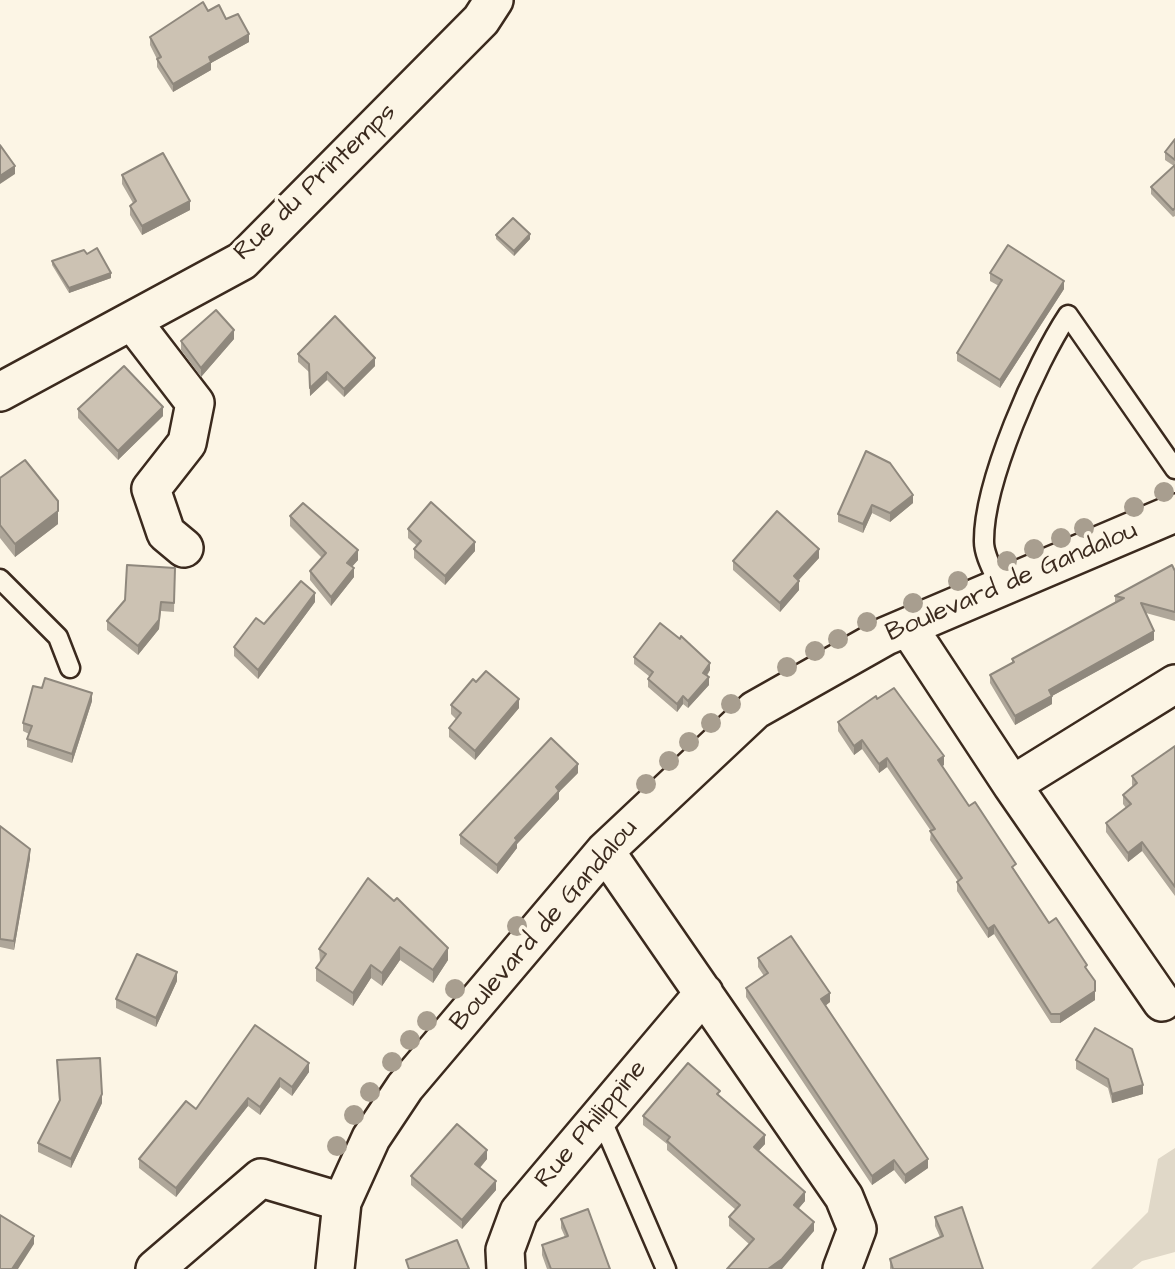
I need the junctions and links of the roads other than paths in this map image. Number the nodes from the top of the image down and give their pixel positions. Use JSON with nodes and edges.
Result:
{"nodes":[{"id":1,"x":494,"y":0,"type":"edge"},
{"id":2,"x":132,"y":321,"type":"junction"},
{"id":3,"x":0,"y":392,"type":"edge"},
{"id":4,"x":1175,"y":469,"type":"edge"},
{"id":5,"x":1175,"y":513,"type":"edge"},
{"id":6,"x":184,"y":548,"type":"dead end"},
{"id":7,"x":0,"y":579,"type":"edge"},
{"id":8,"x":1000,"y":587,"type":"junction"},
{"id":9,"x":908,"y":626,"type":"junction"},
{"id":10,"x":70,"y":668,"type":"dead end"},
{"id":11,"x":1175,"y":684,"type":"edge"},
{"id":12,"x":1012,"y":785,"type":"junction"},
{"id":13,"x":605,"y":851,"type":"junction"},
{"id":14,"x":704,"y":993,"type":"junction"},
{"id":15,"x":1162,"y":1002,"type":"dead end"},
{"id":16,"x":600,"y":1116,"type":"junction"},
{"id":17,"x":342,"y":1202,"type":"junction"},
{"id":18,"x":155,"y":1269,"type":"edge"},
{"id":19,"x":335,"y":1269,"type":"edge"},
{"id":20,"x":506,"y":1269,"type":"edge"},
{"id":21,"x":666,"y":1269,"type":"edge"},
{"id":22,"x":842,"y":1269,"type":"edge"}],
"edges":[{"from":1,"to":2,"type":"street","name":"Rue du Printemps"},
{"from":2,"to":3,"type":"street","name":"Rue du Printemps"},
{"from":2,"to":6,"type":"street"},
{"from":4,"to":8,"type":"lane"},
{"from":5,"to":8,"type":"street","name":"Boulevard de Gandalou"},
{"from":7,"to":10,"type":"lane"},
{"from":8,"to":9,"type":"street","name":"Boulevard de Gandalou"},
{"from":9,"to":12,"type":"street"},
{"from":9,"to":13,"type":"street","name":"Boulevard de Gandalou"},
{"from":11,"to":12,"type":"street"},
{"from":12,"to":15,"type":"street"},
{"from":13,"to":14,"type":"street"},
{"from":13,"to":17,"type":"street","name":"Boulevard de Gandalou"},
{"from":14,"to":16,"type":"street","name":"Rue Philippine"},
{"from":14,"to":22,"type":"street"},
{"from":16,"to":20,"type":"street","name":"Rue Philippine"},
{"from":16,"to":21,"type":"lane"},
{"from":17,"to":18,"type":"street"},
{"from":17,"to":19,"type":"street","name":"Boulevard de Gandalou"}]}
